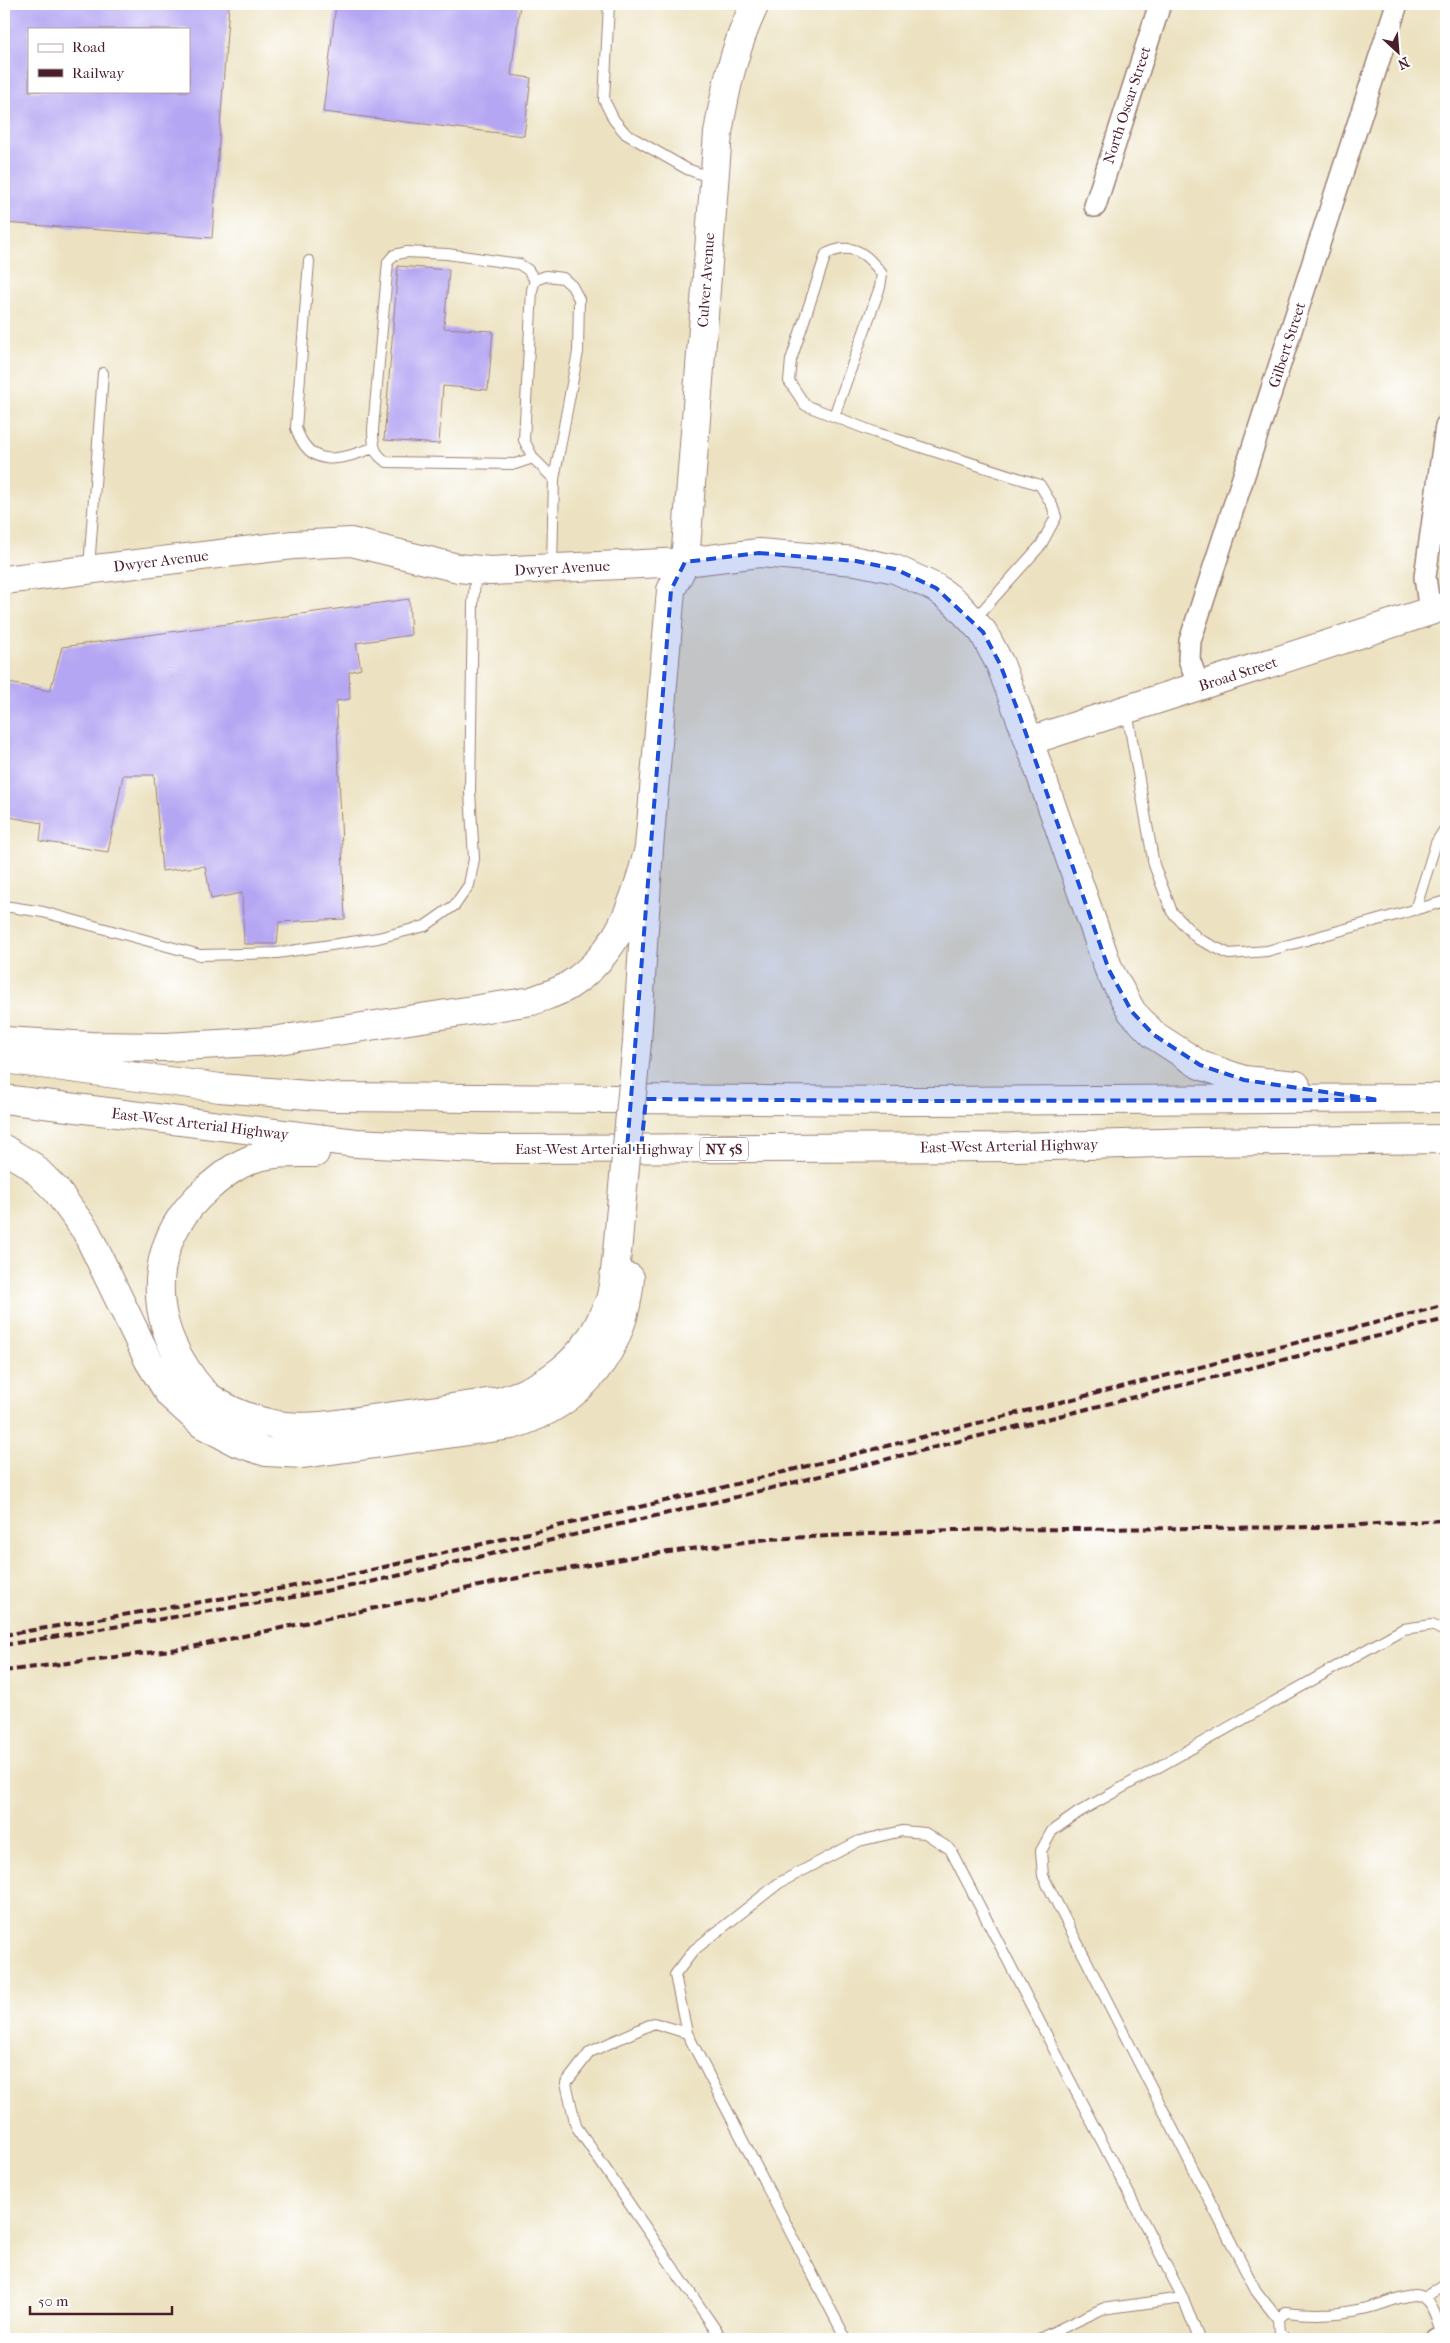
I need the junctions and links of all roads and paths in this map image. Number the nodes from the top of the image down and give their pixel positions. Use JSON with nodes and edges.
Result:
{"nodes":[{"id":1,"x":609,"y":4,"type":"edge"},
{"id":2,"x":755,"y":4,"type":"edge"},
{"id":3,"x":1160,"y":4,"type":"edge"},
{"id":4,"x":1397,"y":4,"type":"edge"},
{"id":5,"x":714,"y":179,"type":"junction"},
{"id":6,"x":1095,"y":206,"type":"dead end"},
{"id":7,"x":309,"y":261,"type":"dead end"},
{"id":8,"x":535,"y":280,"type":"junction"},
{"id":9,"x":103,"y":373,"type":"dead end"},
{"id":10,"x":834,"y":416,"type":"junction"},
{"id":11,"x":1446,"y":426,"type":"edge"},
{"id":12,"x":373,"y":448,"type":"junction"},
{"id":13,"x":532,"y":458,"type":"junction"},
{"id":14,"x":554,"y":478,"type":"junction"},
{"id":15,"x":685,"y":562,"type":"junction"},
{"id":16,"x":552,"y":568,"type":"junction"},
{"id":17,"x":89,"y":569,"type":"junction"},
{"id":18,"x":476,"y":571,"type":"junction"},
{"id":19,"x":4,"y":580,"type":"edge"},
{"id":20,"x":1438,"y":609,"type":"edge"},
{"id":21,"x":972,"y":621,"type":"junction"},
{"id":22,"x":1199,"y":687,"type":"junction"},
{"id":23,"x":1126,"y":710,"type":"junction"},
{"id":24,"x":1029,"y":741,"type":"junction"},
{"id":25,"x":1446,"y":827,"type":"edge"},
{"id":26,"x":649,"y":848,"type":"junction"},
{"id":27,"x":1446,"y":901,"type":"edge"},
{"id":28,"x":4,"y":906,"type":"edge"},
{"id":29,"x":1415,"y":910,"type":"junction"},
{"id":30,"x":4,"y":1041,"type":"edge"},
{"id":31,"x":644,"y":1042,"type":"junction"},
{"id":32,"x":4,"y":1059,"type":"edge"},
{"id":33,"x":1446,"y":1098,"type":"edge"},
{"id":34,"x":4,"y":1099,"type":"edge"},
{"id":35,"x":1379,"y":1100,"type":"junction"},
{"id":36,"x":1446,"y":1139,"type":"edge"},
{"id":37,"x":431,"y":1148,"type":"junction"},
{"id":38,"x":4,"y":1149,"type":"edge"},
{"id":39,"x":628,"y":1208,"type":"junction"},
{"id":40,"x":1446,"y":1632,"type":"edge"},
{"id":41,"x":687,"y":2033,"type":"junction"},
{"id":42,"x":1446,"y":2283,"type":"edge"},
{"id":43,"x":1183,"y":2298,"type":"junction"},
{"id":44,"x":1424,"y":2298,"type":"junction"},
{"id":45,"x":1278,"y":2319,"type":"junction"},
{"id":46,"x":1442,"y":2337,"type":"edge"},
{"id":47,"x":722,"y":2339,"type":"edge"},
{"id":48,"x":846,"y":2339,"type":"edge"},
{"id":49,"x":1039,"y":2339,"type":"edge"},
{"id":50,"x":1199,"y":2339,"type":"edge"},
{"id":51,"x":1286,"y":2339,"type":"edge"}],
"edges":[{"from":1,"to":5,"type":"lane"},
{"from":2,"to":5,"type":"main road","name":"Culver Avenue"},
{"from":3,"to":6,"type":"street","name":"North Oscar Street"},
{"from":4,"to":22,"type":"street","name":"Gilbert Street"},
{"from":5,"to":15,"type":"main road","name":"Culver Avenue"},
{"from":7,"to":12,"type":"lane"},
{"from":8,"to":12,"type":"lane"},
{"from":8,"to":13,"type":"lane"},
{"from":8,"to":14,"type":"lane"},
{"from":9,"to":17,"type":"lane"},
{"from":10,"to":10,"type":"lane"},
{"from":10,"to":21,"type":"lane"},
{"from":11,"to":20,"type":"street"},
{"from":12,"to":13,"type":"lane"},
{"from":13,"to":14,"type":"lane"},
{"from":14,"to":16,"type":"lane"},
{"from":15,"to":16,"type":"main road","name":"Dwyer Avenue"},
{"from":15,"to":21,"type":"main road","name":"Dwyer Avenue"},
{"from":15,"to":26,"type":"main road"},
{"from":15,"to":31,"type":"main road"},
{"from":16,"to":18,"type":"main road","name":"Dwyer Avenue"},
{"from":17,"to":18,"type":"main road","name":"Dwyer Avenue"},
{"from":17,"to":19,"type":"main road","name":"Dwyer Avenue"},
{"from":18,"to":28,"type":"lane"},
{"from":20,"to":22,"type":"main road","name":"Broad Street"},
{"from":21,"to":24,"type":"main road","name":"Dwyer Avenue"},
{"from":22,"to":23,"type":"main road","name":"Broad Street"},
{"from":23,"to":24,"type":"main road","name":"Broad Street"},
{"from":23,"to":29,"type":"lane"},
{"from":24,"to":35,"type":"main road","name":"Dwyer Avenue"},
{"from":25,"to":29,"type":"lane"},
{"from":26,"to":30,"type":"main road"},
{"from":26,"to":31,"type":"main road"},
{"from":27,"to":29,"type":"lane"},
{"from":31,"to":39,"type":"main road","bridge":true},
{"from":32,"to":35,"type":"main road"},
{"from":33,"to":35,"type":"main road"},
{"from":34,"to":37,"type":"main road","name":"East-West Arterial Highway","number":"NY 5S"},
{"from":36,"to":37,"type":"main road","name":"East-West Arterial Highway","number":"NY 5S"},
{"from":37,"to":39,"type":"main road"},
{"from":38,"to":39,"type":"main road"},
{"from":40,"to":45,"type":"lane"},
{"from":41,"to":43,"type":"lane"},
{"from":41,"to":47,"type":"lane"},
{"from":41,"to":48,"type":"lane"},
{"from":42,"to":44,"type":"lane"},
{"from":43,"to":49,"type":"lane"},
{"from":43,"to":50,"type":"lane"},
{"from":44,"to":45,"type":"lane"},
{"from":44,"to":46,"type":"lane"},
{"from":45,"to":51,"type":"lane"}]}
